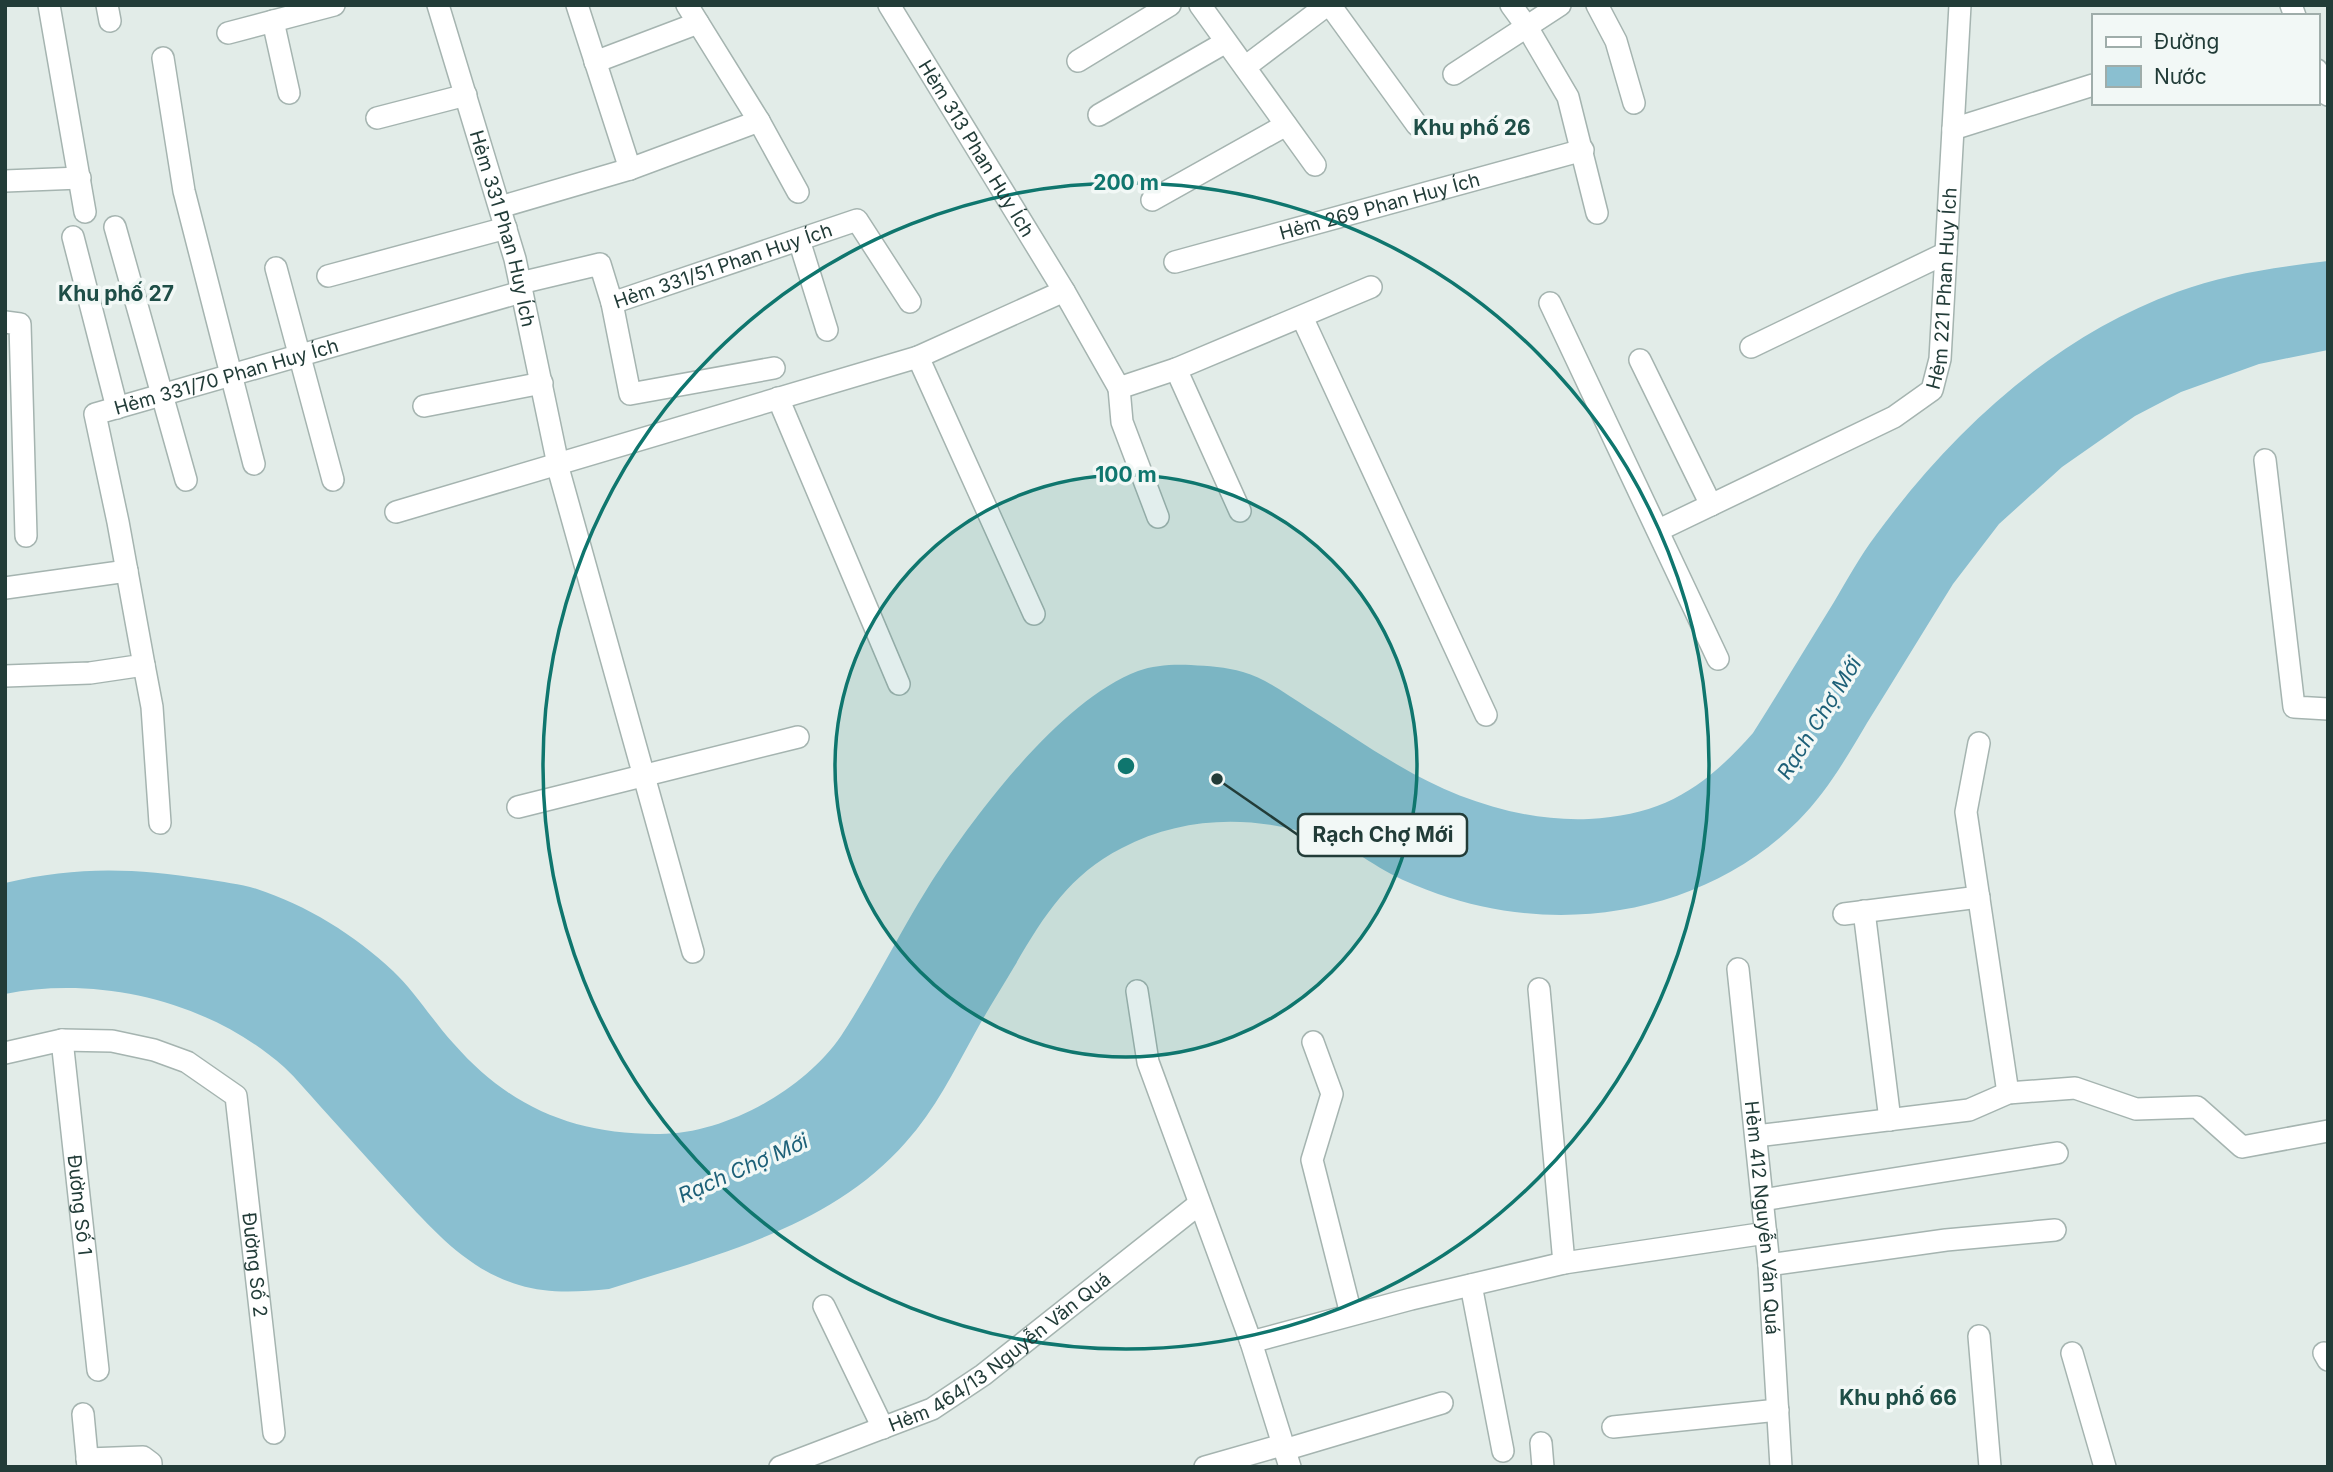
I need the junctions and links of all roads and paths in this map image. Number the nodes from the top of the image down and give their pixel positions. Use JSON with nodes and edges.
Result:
{"nodes":[{"id":1,"x":49,"y":5,"type":"edge"},
{"id":2,"x":334,"y":5,"type":"edge"},
{"id":3,"x":438,"y":5,"type":"edge"},
{"id":4,"x":576,"y":5,"type":"edge"},
{"id":5,"x":889,"y":5,"type":"edge"},
{"id":6,"x":1170,"y":5,"type":"edge"},
{"id":7,"x":1200,"y":5,"type":"edge"},
{"id":8,"x":1328,"y":5,"type":"edge"},
{"id":9,"x":1511,"y":5,"type":"edge"},
{"id":10,"x":1560,"y":5,"type":"edge"},
{"id":11,"x":1597,"y":5,"type":"edge"},
{"id":12,"x":1961,"y":6,"type":"edge"},
{"id":13,"x":693,"y":14,"type":"edge"},
{"id":14,"x":273,"y":21,"type":"junction"},
{"id":15,"x":1527,"y":27,"type":"junction"},
{"id":16,"x":228,"y":33,"type":"dead end"},
{"id":17,"x":1226,"y":42,"type":"junction"},
{"id":18,"x":163,"y":58,"type":"dead end"},
{"id":19,"x":1078,"y":61,"type":"dead end"},
{"id":20,"x":595,"y":62,"type":"junction"},
{"id":21,"x":1245,"y":67,"type":"junction"},
{"id":22,"x":1454,"y":74,"type":"dead end"},
{"id":23,"x":2319,"y":75,"type":"edge"},
{"id":24,"x":2092,"y":85,"type":"edge"},
{"id":25,"x":289,"y":93,"type":"dead end"},
{"id":26,"x":466,"y":95,"type":"junction"},
{"id":27,"x":2328,"y":95,"type":"edge"},
{"id":28,"x":1634,"y":103,"type":"dead end"},
{"id":29,"x":1099,"y":115,"type":"dead end"},
{"id":30,"x":377,"y":118,"type":"dead end"},
{"id":31,"x":759,"y":121,"type":"junction"},
{"id":32,"x":1286,"y":125,"type":"junction"},
{"id":33,"x":1417,"y":125,"type":"dead end"},
{"id":34,"x":1953,"y":129,"type":"junction"},
{"id":35,"x":1583,"y":150,"type":"junction"},
{"id":36,"x":1315,"y":165,"type":"dead end"},
{"id":37,"x":630,"y":169,"type":"junction"},
{"id":38,"x":80,"y":178,"type":"junction"},
{"id":39,"x":5,"y":181,"type":"edge"},
{"id":40,"x":798,"y":192,"type":"dead end"},
{"id":41,"x":1152,"y":200,"type":"dead end"},
{"id":42,"x":500,"y":206,"type":"junction"},
{"id":43,"x":85,"y":212,"type":"dead end"},
{"id":44,"x":1597,"y":213,"type":"dead end"},
{"id":45,"x":115,"y":227,"type":"dead end"},
{"id":46,"x":506,"y":228,"type":"junction"},
{"id":47,"x":73,"y":237,"type":"dead end"},
{"id":48,"x":799,"y":240,"type":"junction"},
{"id":49,"x":1946,"y":253,"type":"junction"},
{"id":50,"x":1175,"y":262,"type":"dead end"},
{"id":51,"x":276,"y":268,"type":"dead end"},
{"id":52,"x":328,"y":276,"type":"dead end"},
{"id":53,"x":1371,"y":287,"type":"dead end"},
{"id":54,"x":521,"y":288,"type":"junction"},
{"id":55,"x":1064,"y":291,"type":"junction"},
{"id":56,"x":910,"y":302,"type":"dead end"},
{"id":57,"x":612,"y":303,"type":"junction"},
{"id":58,"x":1550,"y":303,"type":"dead end"},
{"id":59,"x":1303,"y":317,"type":"junction"},
{"id":60,"x":13,"y":323,"type":"edge"},
{"id":61,"x":827,"y":330,"type":"dead end"},
{"id":62,"x":1751,"y":346,"type":"dead end"},
{"id":63,"x":300,"y":356,"type":"junction"},
{"id":64,"x":918,"y":356,"type":"junction"},
{"id":65,"x":1640,"y":360,"type":"dead end"},
{"id":66,"x":774,"y":368,"type":"dead end"},
{"id":67,"x":1176,"y":369,"type":"junction"},
{"id":68,"x":231,"y":376,"type":"junction"},
{"id":69,"x":542,"y":383,"type":"junction"},
{"id":70,"x":1119,"y":388,"type":"junction"},
{"id":71,"x":162,"y":396,"type":"junction"},
{"id":72,"x":778,"y":398,"type":"junction"},
{"id":73,"x":13,"y":403,"type":"edge"},
{"id":74,"x":424,"y":405,"type":"dead end"},
{"id":75,"x":117,"y":408,"type":"junction"},
{"id":76,"x":556,"y":459,"type":"junction"},
{"id":77,"x":2266,"y":460,"type":"dead end"},
{"id":78,"x":254,"y":464,"type":"dead end"},
{"id":79,"x":186,"y":480,"type":"dead end"},
{"id":80,"x":333,"y":480,"type":"dead end"},
{"id":81,"x":1711,"y":505,"type":"junction"},
{"id":82,"x":1240,"y":511,"type":"dead end"},
{"id":83,"x":396,"y":512,"type":"dead end"},
{"id":84,"x":1158,"y":517,"type":"dead end"},
{"id":85,"x":1659,"y":530,"type":"junction"},
{"id":86,"x":26,"y":536,"type":"dead end"},
{"id":87,"x":127,"y":571,"type":"junction"},
{"id":88,"x":5,"y":589,"type":"edge"},
{"id":89,"x":1034,"y":614,"type":"dead end"},
{"id":90,"x":1718,"y":659,"type":"dead end"},
{"id":91,"x":144,"y":665,"type":"junction"},
{"id":92,"x":5,"y":676,"type":"edge"},
{"id":93,"x":899,"y":684,"type":"dead end"},
{"id":94,"x":2328,"y":709,"type":"edge"},
{"id":95,"x":1486,"y":715,"type":"dead end"},
{"id":96,"x":799,"y":737,"type":"dead end"},
{"id":97,"x":1979,"y":743,"type":"dead end"},
{"id":98,"x":645,"y":776,"type":"junction"},
{"id":99,"x":518,"y":807,"type":"dead end"},
{"id":100,"x":160,"y":823,"type":"dead end"},
{"id":101,"x":1979,"y":897,"type":"junction"},
{"id":102,"x":693,"y":951,"type":"dead end"},
{"id":103,"x":1738,"y":969,"type":"dead end"},
{"id":104,"x":1539,"y":989,"type":"dead end"},
{"id":105,"x":1138,"y":991,"type":"dead end"},
{"id":106,"x":62,"y":1040,"type":"junction"},
{"id":107,"x":1312,"y":1042,"type":"dead end"},
{"id":108,"x":5,"y":1053,"type":"edge"},
{"id":109,"x":2008,"y":1093,"type":"junction"},
{"id":110,"x":1889,"y":1120,"type":"junction"},
{"id":111,"x":2328,"y":1131,"type":"edge"},
{"id":112,"x":1756,"y":1136,"type":"junction"},
{"id":113,"x":2057,"y":1153,"type":"dead end"},
{"id":114,"x":1762,"y":1200,"type":"junction"},
{"id":115,"x":1199,"y":1204,"type":"junction"},
{"id":116,"x":2055,"y":1230,"type":"dead end"},
{"id":117,"x":1766,"y":1233,"type":"junction"},
{"id":118,"x":1564,"y":1263,"type":"junction"},
{"id":119,"x":1769,"y":1265,"type":"junction"},
{"id":120,"x":1471,"y":1285,"type":"junction"},
{"id":121,"x":824,"y":1306,"type":"dead end"},
{"id":122,"x":1351,"y":1314,"type":"junction"},
{"id":123,"x":1979,"y":1336,"type":"dead end"},
{"id":124,"x":1251,"y":1342,"type":"junction"},
{"id":125,"x":2072,"y":1353,"type":"dead end"},
{"id":126,"x":98,"y":1370,"type":"dead end"},
{"id":127,"x":1442,"y":1403,"type":"dead end"},
{"id":128,"x":1778,"y":1410,"type":"junction"},
{"id":129,"x":83,"y":1414,"type":"dead end"},
{"id":130,"x":1613,"y":1427,"type":"dead end"},
{"id":131,"x":883,"y":1429,"type":"junction"},
{"id":132,"x":274,"y":1433,"type":"dead end"},
{"id":133,"x":1541,"y":1443,"type":"dead end"},
{"id":134,"x":1503,"y":1451,"type":"dead end"},
{"id":135,"x":1285,"y":1454,"type":"edge"},
{"id":136,"x":88,"y":1463,"type":"edge"},
{"id":137,"x":151,"y":1467,"type":"edge"},
{"id":138,"x":780,"y":1467,"type":"edge"},
{"id":139,"x":1205,"y":1467,"type":"edge"},
{"id":140,"x":1543,"y":1467,"type":"edge"},
{"id":141,"x":1781,"y":1467,"type":"edge"},
{"id":142,"x":1990,"y":1467,"type":"edge"},
{"id":143,"x":2105,"y":1467,"type":"edge"}],
"edges":[{"from":1,"to":38,"type":"street"},
{"from":2,"to":14,"type":"street"},
{"from":3,"to":26,"type":"street","name":"Hẻm 331 Phan Huy Ích"},
{"from":4,"to":20,"type":"street"},
{"from":5,"to":55,"type":"street","name":"Hẻm 313 Phan Huy Ích"},
{"from":6,"to":19,"type":"street"},
{"from":7,"to":17,"type":"street"},
{"from":8,"to":21,"type":"street"},
{"from":8,"to":33,"type":"street"},
{"from":9,"to":15,"type":"street"},
{"from":10,"to":15,"type":"street"},
{"from":11,"to":28,"type":"street"},
{"from":12,"to":34,"type":"street","name":"Hẻm 221 Phan Huy Ích"},
{"from":13,"to":20,"type":"street"},
{"from":13,"to":31,"type":"street"},
{"from":14,"to":16,"type":"street"},
{"from":14,"to":25,"type":"street"},
{"from":15,"to":22,"type":"street"},
{"from":15,"to":35,"type":"street"},
{"from":17,"to":21,"type":"street"},
{"from":17,"to":29,"type":"street"},
{"from":18,"to":68,"type":"street"},
{"from":20,"to":37,"type":"street"},
{"from":21,"to":32,"type":"street"},
{"from":23,"to":27,"type":"street"},
{"from":24,"to":34,"type":"street"},
{"from":26,"to":30,"type":"street"},
{"from":26,"to":42,"type":"street","name":"Hẻm 331 Phan Huy Ích"},
{"from":31,"to":37,"type":"street"},
{"from":31,"to":40,"type":"street"},
{"from":32,"to":36,"type":"street"},
{"from":32,"to":41,"type":"street"},
{"from":34,"to":49,"type":"street","name":"Hẻm 221 Phan Huy Ích"},
{"from":35,"to":44,"type":"street"},
{"from":35,"to":50,"type":"street","name":"Hẻm 269 Phan Huy Ích"},
{"from":37,"to":42,"type":"street"},
{"from":38,"to":39,"type":"street"},
{"from":38,"to":43,"type":"street"},
{"from":42,"to":46,"type":"street","name":"Hẻm 331 Phan Huy Ích"},
{"from":45,"to":71,"type":"street"},
{"from":46,"to":52,"type":"street"},
{"from":46,"to":54,"type":"street","name":"Hẻm 331 Phan Huy Ích"},
{"from":47,"to":75,"type":"street"},
{"from":48,"to":56,"type":"street","name":"Hẻm 331/51 Phan Huy Ích"},
{"from":48,"to":57,"type":"street","name":"Hẻm 331/51 Phan Huy Ích"},
{"from":48,"to":61,"type":"street"},
{"from":49,"to":62,"type":"street"},
{"from":49,"to":81,"type":"street","name":"Hẻm 221 Phan Huy Ích"},
{"from":51,"to":63,"type":"street"},
{"from":53,"to":59,"type":"street"},
{"from":54,"to":57,"type":"street","name":"Hẻm 331/51 Phan Huy Ích"},
{"from":54,"to":63,"type":"street","name":"Hẻm 331/70 Phan Huy Ích"},
{"from":54,"to":69,"type":"street","name":"Hẻm 331 Phan Huy Ích"},
{"from":55,"to":64,"type":"street"},
{"from":55,"to":70,"type":"street","name":"Hẻm 313 Phan Huy Ích"},
{"from":57,"to":66,"type":"street"},
{"from":58,"to":85,"type":"street"},
{"from":59,"to":67,"type":"street"},
{"from":59,"to":95,"type":"street"},
{"from":60,"to":73,"type":"street"},
{"from":63,"to":68,"type":"street","name":"Hẻm 331/70 Phan Huy Ích"},
{"from":63,"to":80,"type":"street"},
{"from":64,"to":72,"type":"street"},
{"from":64,"to":89,"type":"street"},
{"from":65,"to":81,"type":"street"},
{"from":67,"to":70,"type":"street"},
{"from":67,"to":82,"type":"street"},
{"from":68,"to":71,"type":"street","name":"Hẻm 331/70 Phan Huy Ích"},
{"from":68,"to":78,"type":"street"},
{"from":69,"to":74,"type":"street"},
{"from":69,"to":76,"type":"street","name":"Hẻm 331 Phan Huy Ích"},
{"from":70,"to":84,"type":"street"},
{"from":71,"to":75,"type":"street","name":"Hẻm 331/70 Phan Huy Ích"},
{"from":71,"to":79,"type":"street"},
{"from":72,"to":76,"type":"street"},
{"from":72,"to":93,"type":"street"},
{"from":73,"to":86,"type":"street"},
{"from":75,"to":87,"type":"street","name":"Hẻm 331/70 Phan Huy Ích"},
{"from":76,"to":83,"type":"street"},
{"from":76,"to":98,"type":"street","name":"Hẻm 331 Phan Huy Ích"},
{"from":77,"to":94,"type":"street"},
{"from":81,"to":85,"type":"street","name":"Hẻm 221 Phan Huy Ích"},
{"from":85,"to":90,"type":"street"},
{"from":87,"to":88,"type":"street"},
{"from":87,"to":91,"type":"street","name":"Hẻm 331/70 Phan Huy Ích"},
{"from":91,"to":92,"type":"street"},
{"from":91,"to":100,"type":"street","name":"Hẻm 331/70 Phan Huy Ích"},
{"from":96,"to":98,"type":"street"},
{"from":97,"to":101,"type":"street"},
{"from":98,"to":99,"type":"street"},
{"from":98,"to":102,"type":"street","name":"Hẻm 331 Phan Huy Ích"},
{"from":101,"to":109,"type":"street"},
{"from":101,"to":110,"type":"street"},
{"from":103,"to":112,"type":"street","name":"Hẻm 412 Nguyễn Văn Quá"},
{"from":104,"to":118,"type":"street"},
{"from":105,"to":115,"type":"street"},
{"from":106,"to":108,"type":"street"},
{"from":106,"to":126,"type":"street","name":"Đường Số 1"},
{"from":106,"to":132,"type":"street","name":"Đường Số 2"},
{"from":107,"to":122,"type":"street"},
{"from":109,"to":110,"type":"street"},
{"from":109,"to":111,"type":"street"},
{"from":110,"to":112,"type":"street"},
{"from":112,"to":114,"type":"street","name":"Hẻm 412 Nguyễn Văn Quá"},
{"from":113,"to":114,"type":"street"},
{"from":114,"to":117,"type":"street","name":"Hẻm 412 Nguyễn Văn Quá"},
{"from":115,"to":124,"type":"street"},
{"from":115,"to":131,"type":"street","name":"Hẻm 464/13 Nguyễn Văn Quá"},
{"from":116,"to":119,"type":"street"},
{"from":117,"to":118,"type":"street"},
{"from":117,"to":119,"type":"street","name":"Hẻm 412 Nguyễn Văn Quá"},
{"from":118,"to":120,"type":"street"},
{"from":119,"to":128,"type":"street","name":"Hẻm 412 Nguyễn Văn Quá"},
{"from":120,"to":122,"type":"street"},
{"from":120,"to":134,"type":"street"},
{"from":121,"to":131,"type":"street"},
{"from":122,"to":124,"type":"street"},
{"from":123,"to":142,"type":"street"},
{"from":124,"to":135,"type":"street"},
{"from":125,"to":143,"type":"street"},
{"from":127,"to":135,"type":"street"},
{"from":128,"to":130,"type":"street"},
{"from":128,"to":141,"type":"street","name":"Hẻm 412 Nguyễn Văn Quá"},
{"from":129,"to":136,"type":"street"},
{"from":131,"to":138,"type":"street","name":"Hẻm 464/13 Nguyễn Văn Quá"},
{"from":133,"to":140,"type":"street"},
{"from":135,"to":139,"type":"street"},
{"from":136,"to":137,"type":"street"}]}
